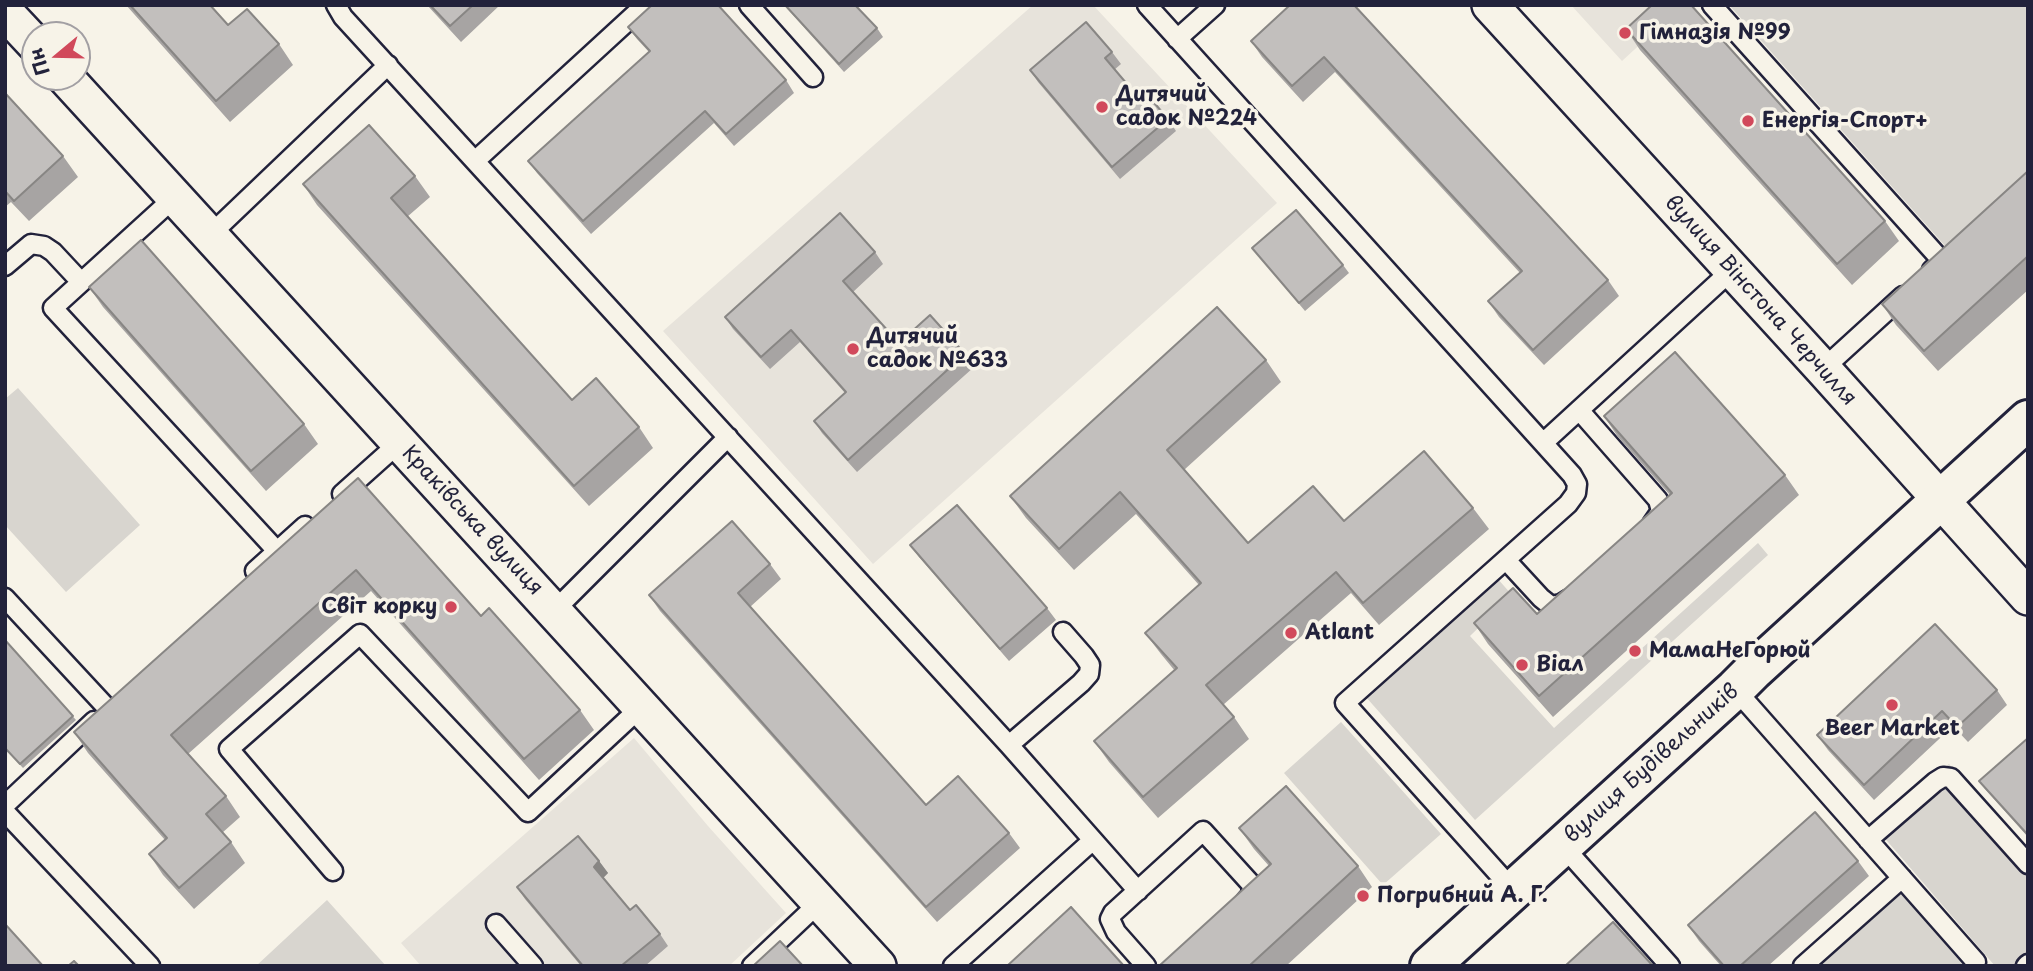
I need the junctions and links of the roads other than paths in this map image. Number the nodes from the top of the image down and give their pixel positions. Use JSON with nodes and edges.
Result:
{"nodes":[{"id":1,"x":336,"y":5,"type":"edge"},
{"id":2,"x":645,"y":5,"type":"edge"},
{"id":3,"x":749,"y":5,"type":"edge"},
{"id":4,"x":1147,"y":5,"type":"edge"},
{"id":5,"x":1215,"y":5,"type":"edge"},
{"id":6,"x":1490,"y":5,"type":"edge"},
{"id":7,"x":1712,"y":5,"type":"edge"},
{"id":8,"x":1177,"y":40,"type":"junction"},
{"id":9,"x":388,"y":65,"type":"junction"},
{"id":10,"x":814,"y":77,"type":"dead end"},
{"id":11,"x":78,"y":91,"type":"edge"},
{"id":12,"x":475,"y":161,"type":"junction"},
{"id":13,"x":175,"y":197,"type":"junction"},
{"id":14,"x":210,"y":235,"type":"junction"},
{"id":15,"x":5,"y":266,"type":"edge"},
{"id":16,"x":1732,"y":270,"type":"junction"},
{"id":17,"x":81,"y":282,"type":"junction"},
{"id":18,"x":1823,"y":369,"type":"junction"},
{"id":19,"x":1579,"y":410,"type":"junction"},
{"id":20,"x":2028,"y":420,"type":"edge"},
{"id":21,"x":728,"y":438,"type":"junction"},
{"id":22,"x":400,"y":443,"type":"junction"},
{"id":23,"x":1543,"y":443,"type":"junction"},
{"id":24,"x":1941,"y":500,"type":"junction"},
{"id":25,"x":1638,"y":536,"type":"edge"},
{"id":26,"x":277,"y":551,"type":"junction"},
{"id":27,"x":1506,"y":560,"type":"junction"},
{"id":28,"x":238,"y":587,"type":"edge"},
{"id":29,"x":1579,"y":590,"type":"edge"},
{"id":30,"x":2028,"y":597,"type":"edge"},
{"id":31,"x":5,"y":598,"type":"edge"},
{"id":32,"x":554,"y":611,"type":"junction"},
{"id":33,"x":1063,"y":632,"type":"dead end"},
{"id":34,"x":1735,"y":689,"type":"junction"},
{"id":35,"x":641,"y":707,"type":"junction"},
{"id":36,"x":1009,"y":746,"type":"junction"},
{"id":37,"x":5,"y":805,"type":"edge"},
{"id":38,"x":5,"y":812,"type":"edge"},
{"id":39,"x":1868,"y":840,"type":"junction"},
{"id":40,"x":1092,"y":841,"type":"junction"},
{"id":41,"x":1562,"y":845,"type":"junction"},
{"id":42,"x":2028,"y":864,"type":"edge"},
{"id":43,"x":333,"y":871,"type":"dead end"},
{"id":44,"x":1902,"y":878,"type":"junction"},
{"id":45,"x":1513,"y":890,"type":"junction"},
{"id":46,"x":1138,"y":891,"type":"junction"},
{"id":47,"x":820,"y":902,"type":"junction"},
{"id":48,"x":1234,"y":912,"type":"edge"},
{"id":49,"x":496,"y":923,"type":"dead end"},
{"id":50,"x":1976,"y":965,"type":"edge"},
{"id":51,"x":150,"y":966,"type":"edge"},
{"id":52,"x":533,"y":966,"type":"edge"},
{"id":53,"x":752,"y":966,"type":"edge"},
{"id":54,"x":878,"y":966,"type":"edge"},
{"id":55,"x":953,"y":966,"type":"edge"},
{"id":56,"x":1146,"y":966,"type":"edge"},
{"id":57,"x":1430,"y":966,"type":"edge"},
{"id":58,"x":1670,"y":966,"type":"edge"},
{"id":59,"x":1803,"y":966,"type":"edge"}],
"edges":[{"from":1,"to":9,"type":"lane"},
{"from":2,"to":12,"type":"lane"},
{"from":3,"to":10,"type":"lane"},
{"from":4,"to":8,"type":"lane"},
{"from":5,"to":8,"type":"lane"},
{"from":6,"to":16,"type":"street","name":"вулиця Вінстона Черчилля"},
{"from":7,"to":18,"type":"lane"},
{"from":8,"to":23,"type":"lane"},
{"from":9,"to":12,"type":"lane"},
{"from":9,"to":14,"type":"lane"},
{"from":11,"to":13,"type":"street","name":"Краківська вулиця"},
{"from":12,"to":21,"type":"lane"},
{"from":13,"to":14,"type":"street","name":"Краківська вулиця"},
{"from":13,"to":17,"type":"lane"},
{"from":14,"to":22,"type":"street","name":"Краківська вулиця"},
{"from":15,"to":17,"type":"lane"},
{"from":16,"to":18,"type":"street","name":"вулиця Вінстона Черчилля"},
{"from":16,"to":19,"type":"lane"},
{"from":17,"to":26,"type":"lane"},
{"from":18,"to":24,"type":"street","name":"вулиця Вінстона Черчилля"},
{"from":19,"to":23,"type":"lane"},
{"from":19,"to":25,"type":"lane"},
{"from":20,"to":24,"type":"main road","name":"вулиця Будівельників"},
{"from":21,"to":32,"type":"lane"},
{"from":21,"to":36,"type":"lane"},
{"from":22,"to":26,"type":"lane"},
{"from":22,"to":32,"type":"street","name":"Краківська вулиця"},
{"from":23,"to":27,"type":"lane"},
{"from":24,"to":30,"type":"street","name":"вулиця Вінстона Черчилля"},
{"from":24,"to":34,"type":"main road","name":"вулиця Будівельників"},
{"from":26,"to":28,"type":"lane"},
{"from":27,"to":29,"type":"lane"},
{"from":27,"to":45,"type":"lane"},
{"from":31,"to":37,"type":"lane"},
{"from":32,"to":35,"type":"street","name":"Краківська вулиця"},
{"from":33,"to":36,"type":"lane"},
{"from":34,"to":39,"type":"lane"},
{"from":34,"to":41,"type":"main road","name":"вулиця Будівельників"},
{"from":35,"to":43,"type":"lane"},
{"from":35,"to":47,"type":"street","name":"Краківська вулиця"},
{"from":36,"to":40,"type":"lane"},
{"from":38,"to":51,"type":"lane"},
{"from":39,"to":42,"type":"lane"},
{"from":39,"to":44,"type":"lane"},
{"from":40,"to":46,"type":"lane"},
{"from":40,"to":55,"type":"lane"},
{"from":41,"to":45,"type":"main road","name":"вулиця Будівельників"},
{"from":41,"to":58,"type":"lane"},
{"from":44,"to":50,"type":"lane"},
{"from":44,"to":59,"type":"lane"},
{"from":45,"to":57,"type":"main road","name":"вулиця Будівельників"},
{"from":46,"to":48,"type":"lane"},
{"from":46,"to":56,"type":"lane"},
{"from":47,"to":53,"type":"lane"},
{"from":47,"to":54,"type":"street","name":"Краківська вулиця"},
{"from":49,"to":52,"type":"lane"}]}
